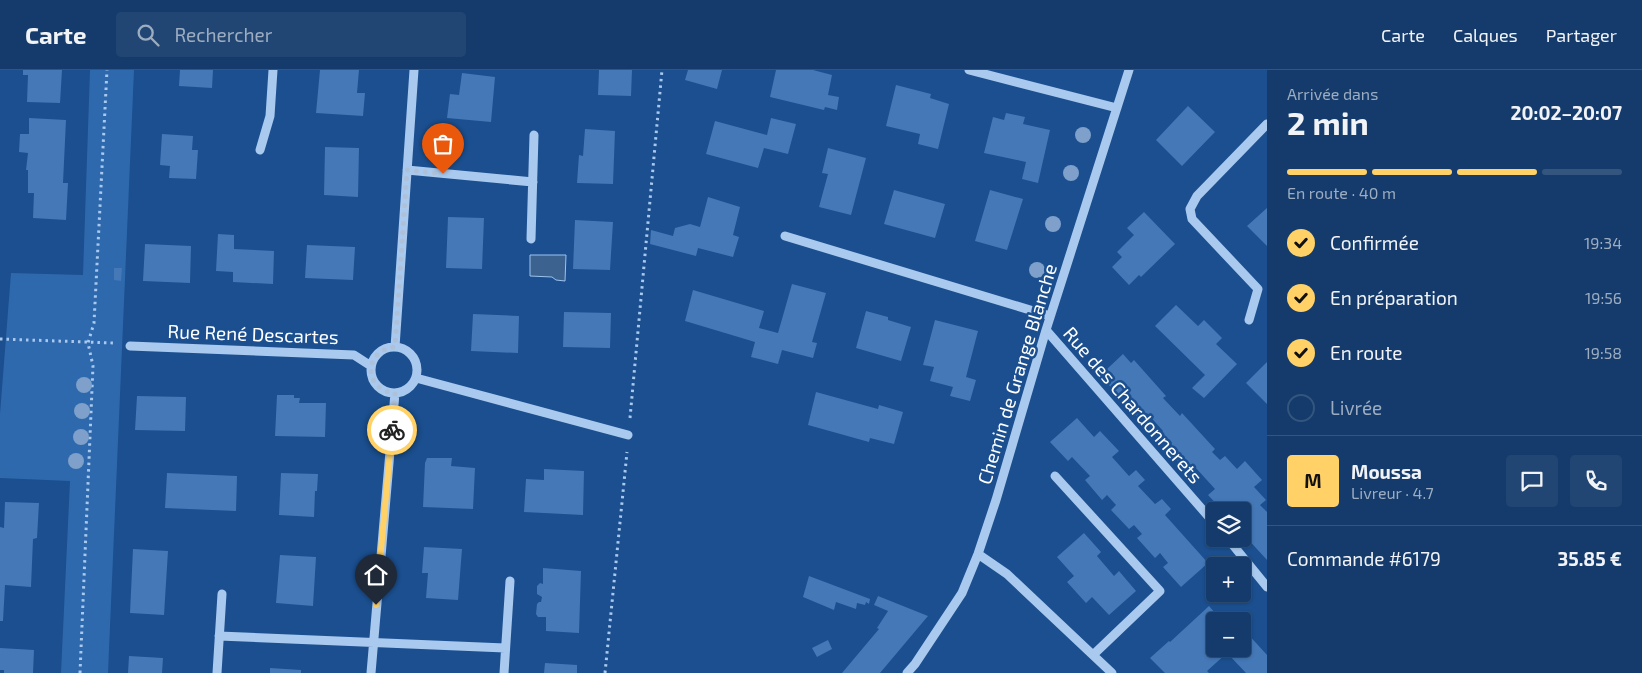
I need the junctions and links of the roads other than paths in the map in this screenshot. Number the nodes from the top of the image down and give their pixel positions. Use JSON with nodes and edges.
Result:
{"nodes":[{"id":1,"x":273,"y":70,"type":"edge"},
{"id":2,"x":414,"y":70,"type":"edge"},
{"id":3,"x":969,"y":70,"type":"edge"},
{"id":4,"x":1129,"y":70,"type":"edge"},
{"id":5,"x":1116,"y":108,"type":"junction"},
{"id":6,"x":1267,"y":124,"type":"edge"},
{"id":7,"x":534,"y":135,"type":"dead end"},
{"id":8,"x":260,"y":150,"type":"dead end"},
{"id":9,"x":407,"y":170,"type":"junction"},
{"id":10,"x":533,"y":182,"type":"junction"},
{"id":11,"x":785,"y":236,"type":"dead end"},
{"id":12,"x":531,"y":238,"type":"dead end"},
{"id":13,"x":1050,"y":316,"type":"junction"},
{"id":14,"x":1249,"y":320,"type":"dead end"},
{"id":15,"x":1046,"y":330,"type":"junction"},
{"id":16,"x":130,"y":346,"type":"road end"},
{"id":17,"x":395,"y":347,"type":"junction"},
{"id":18,"x":371,"y":366,"type":"junction"},
{"id":19,"x":416,"y":378,"type":"junction"},
{"id":20,"x":395,"y":393,"type":"junction"},
{"id":21,"x":628,"y":436,"type":"road end"},
{"id":22,"x":1055,"y":476,"type":"dead end"},
{"id":23,"x":1206,"y":514,"type":"edge"},
{"id":24,"x":1234,"y":547,"type":"edge"},
{"id":25,"x":978,"y":554,"type":"junction"},
{"id":26,"x":510,"y":582,"type":"dead end"},
{"id":27,"x":1267,"y":587,"type":"edge"},
{"id":28,"x":222,"y":594,"type":"dead end"},
{"id":29,"x":219,"y":636,"type":"junction"},
{"id":30,"x":373,"y":643,"type":"junction"},
{"id":31,"x":505,"y":648,"type":"junction"},
{"id":32,"x":1093,"y":655,"type":"junction"},
{"id":33,"x":217,"y":673,"type":"edge"},
{"id":34,"x":371,"y":673,"type":"edge"},
{"id":35,"x":504,"y":673,"type":"edge"},
{"id":36,"x":907,"y":673,"type":"edge"},
{"id":37,"x":1112,"y":673,"type":"edge"}],
"edges":[{"from":1,"to":8,"type":"street"},
{"from":2,"to":9,"type":"street"},
{"from":3,"to":5,"type":"street"},
{"from":4,"to":5,"type":"street","name":"Chemin de Grange Blanche"},
{"from":5,"to":13,"type":"street","name":"Chemin de Grange Blanche"},
{"from":6,"to":14,"type":"street"},
{"from":7,"to":10,"type":"street"},
{"from":9,"to":10,"type":"street"},
{"from":9,"to":17,"type":"street"},
{"from":10,"to":12,"type":"street"},
{"from":11,"to":13,"type":"street"},
{"from":13,"to":15,"type":"street","name":"Chemin de Grange Blanche"},
{"from":15,"to":23,"type":"street","name":"Rue des Chardonnerets"},
{"from":15,"to":25,"type":"street","name":"Chemin de Grange Blanche"},
{"from":16,"to":18,"type":"street","name":"Rue René Descartes"},
{"from":17,"to":18,"type":"street"},
{"from":17,"to":19,"type":"street"},
{"from":18,"to":20,"type":"street"},
{"from":19,"to":20,"type":"street"},
{"from":19,"to":21,"type":"street"},
{"from":20,"to":30,"type":"street"},
{"from":22,"to":32,"type":"street"},
{"from":24,"to":27,"type":"street"},
{"from":25,"to":32,"type":"street"},
{"from":25,"to":36,"type":"street","name":"Chemin de Grange Blanche"},
{"from":26,"to":31,"type":"street"},
{"from":28,"to":29,"type":"street"},
{"from":29,"to":30,"type":"street"},
{"from":29,"to":33,"type":"street"},
{"from":30,"to":31,"type":"street"},
{"from":30,"to":34,"type":"street"},
{"from":31,"to":35,"type":"street"},
{"from":32,"to":37,"type":"street"}]}
